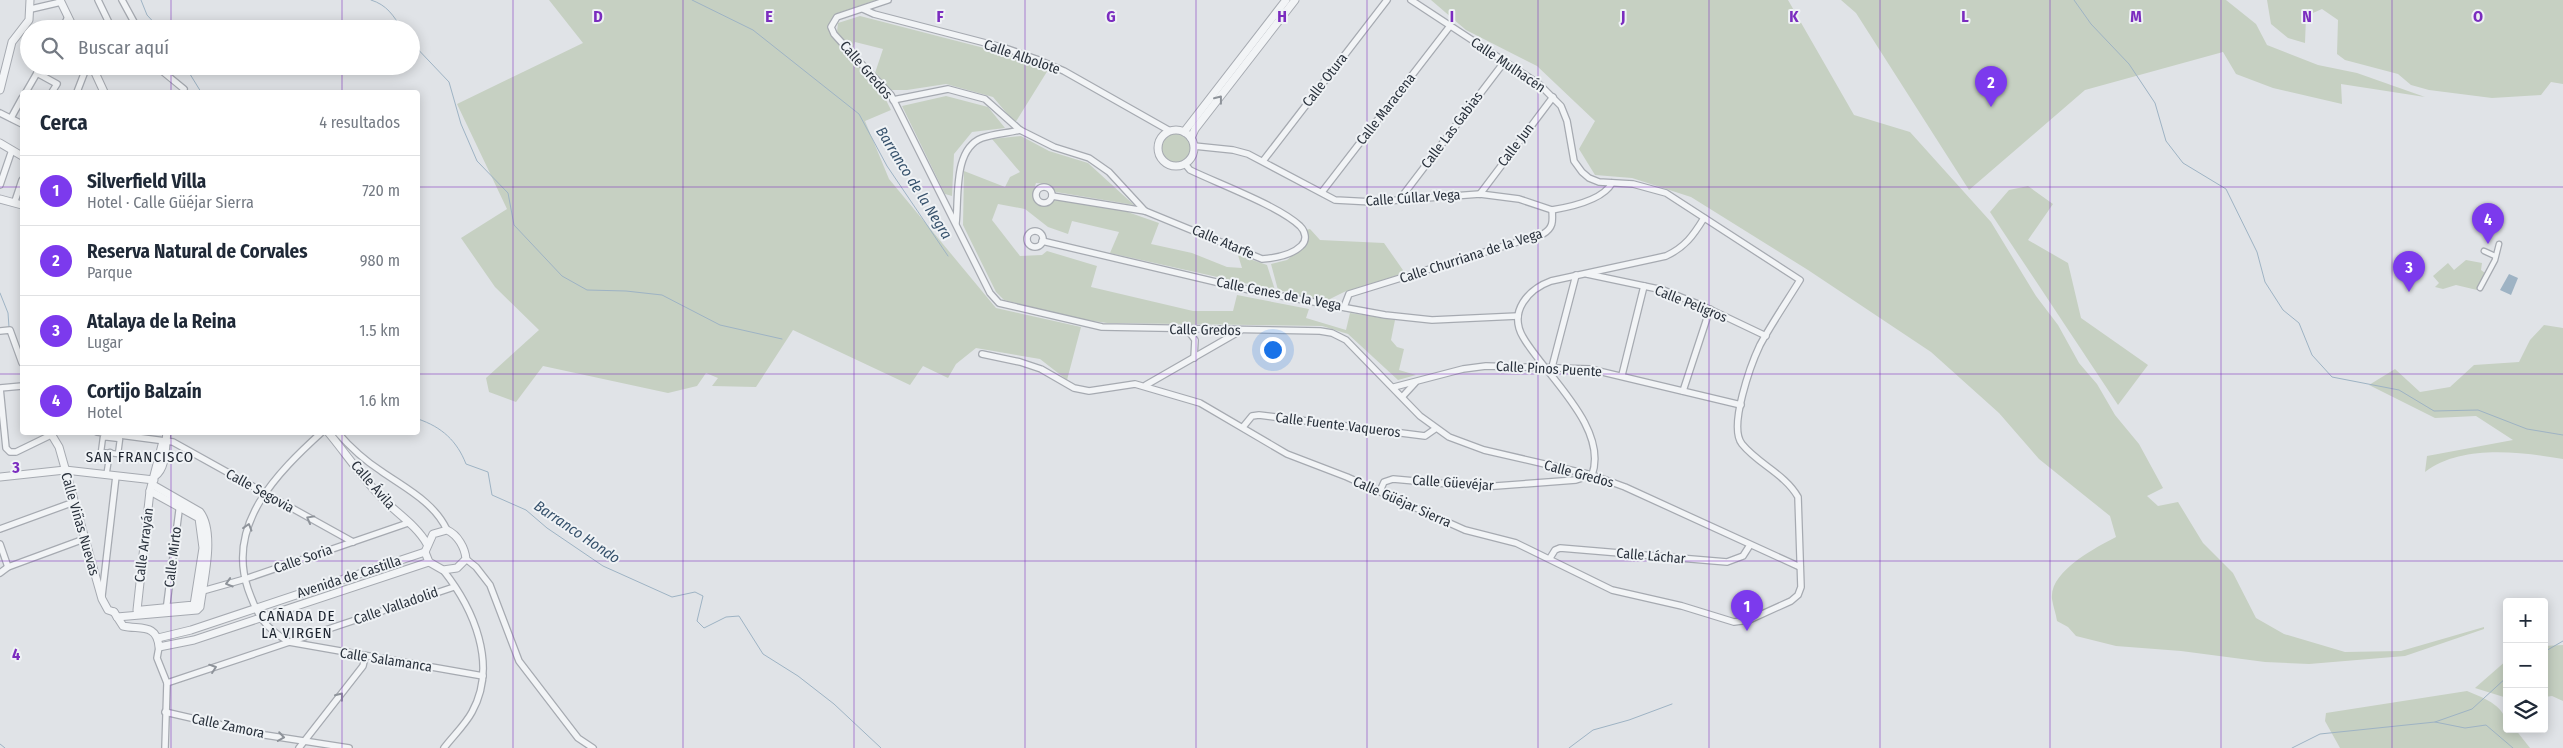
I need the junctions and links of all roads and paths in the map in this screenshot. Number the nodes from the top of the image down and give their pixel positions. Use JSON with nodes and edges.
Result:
{"nodes":[{"id":1,"x":30,"y":0,"type":"edge"},
{"id":2,"x":98,"y":0,"type":"edge"},
{"id":3,"x":122,"y":0,"type":"edge"},
{"id":4,"x":888,"y":0,"type":"edge"},
{"id":5,"x":1286,"y":0,"type":"edge"},
{"id":6,"x":1295,"y":0,"type":"edge"},
{"id":7,"x":1387,"y":0,"type":"edge"},
{"id":8,"x":1411,"y":0,"type":"edge"},
{"id":9,"x":61,"y":1,"type":"edge"},
{"id":10,"x":31,"y":8,"type":"junction"},
{"id":11,"x":864,"y":9,"type":"junction"},
{"id":12,"x":68,"y":17,"type":"junction"},
{"id":13,"x":28,"y":20,"type":"edge"},
{"id":14,"x":66,"y":20,"type":"edge"},
{"id":15,"x":70,"y":20,"type":"edge"},
{"id":16,"x":108,"y":20,"type":"edge"},
{"id":17,"x":133,"y":20,"type":"edge"},
{"id":18,"x":1450,"y":26,"type":"junction"},
{"id":19,"x":20,"y":31,"type":"edge"},
{"id":20,"x":1260,"y":39,"type":"junction"},
{"id":21,"x":1504,"y":61,"type":"junction"},
{"id":22,"x":36,"y":75,"type":"edge"},
{"id":23,"x":41,"y":75,"type":"edge"},
{"id":24,"x":84,"y":75,"type":"edge"},
{"id":25,"x":96,"y":75,"type":"edge"},
{"id":26,"x":167,"y":75,"type":"edge"},
{"id":27,"x":1230,"y":78,"type":"junction"},
{"id":28,"x":184,"y":89,"type":"dead end"},
{"id":29,"x":0,"y":90,"type":"edge"},
{"id":30,"x":27,"y":90,"type":"edge"},
{"id":31,"x":53,"y":90,"type":"edge"},
{"id":32,"x":78,"y":90,"type":"edge"},
{"id":33,"x":103,"y":90,"type":"edge"},
{"id":34,"x":1553,"y":97,"type":"junction"},
{"id":35,"x":893,"y":100,"type":"junction"},
{"id":36,"x":20,"y":102,"type":"edge"},
{"id":37,"x":0,"y":113,"type":"edge"},
{"id":38,"x":11,"y":118,"type":"junction"},
{"id":39,"x":20,"y":123,"type":"edge"},
{"id":40,"x":1020,"y":130,"type":"junction"},
{"id":41,"x":1170,"y":130,"type":"junction"},
{"id":42,"x":1184,"y":132,"type":"junction"},
{"id":43,"x":1193,"y":142,"type":"junction"},
{"id":44,"x":0,"y":143,"type":"edge"},
{"id":45,"x":12,"y":150,"type":"junction"},
{"id":46,"x":20,"y":155,"type":"edge"},
{"id":47,"x":1263,"y":161,"type":"junction"},
{"id":48,"x":1185,"y":164,"type":"junction"},
{"id":49,"x":1612,"y":184,"type":"junction"},
{"id":50,"x":0,"y":185,"type":"edge"},
{"id":51,"x":20,"y":186,"type":"edge"},
{"id":52,"x":1322,"y":192,"type":"junction"},
{"id":53,"x":1480,"y":194,"type":"junction"},
{"id":54,"x":1052,"y":196,"type":"dead end"},
{"id":55,"x":1400,"y":199,"type":"junction"},
{"id":56,"x":0,"y":200,"type":"edge"},
{"id":57,"x":15,"y":202,"type":"junction"},
{"id":58,"x":958,"y":202,"type":"junction"},
{"id":59,"x":944,"y":203,"type":"junction"},
{"id":60,"x":20,"y":204,"type":"edge"},
{"id":61,"x":1552,"y":210,"type":"junction"},
{"id":62,"x":1145,"y":211,"type":"junction"},
{"id":63,"x":1704,"y":218,"type":"junction"},
{"id":64,"x":956,"y":223,"type":"junction"},
{"id":65,"x":1042,"y":240,"type":"dead end"},
{"id":66,"x":2499,"y":244,"type":"dead end"},
{"id":67,"x":2484,"y":251,"type":"dead end"},
{"id":68,"x":2495,"y":256,"type":"junction"},
{"id":69,"x":1585,"y":274,"type":"junction"},
{"id":70,"x":1576,"y":275,"type":"junction"},
{"id":71,"x":1800,"y":280,"type":"joint"},
{"id":72,"x":1644,"y":286,"type":"junction"},
{"id":73,"x":2480,"y":288,"type":"dead end"},
{"id":74,"x":1344,"y":307,"type":"junction"},
{"id":75,"x":1710,"y":309,"type":"junction"},
{"id":76,"x":1518,"y":316,"type":"junction"},
{"id":77,"x":1187,"y":330,"type":"junction"},
{"id":78,"x":1242,"y":330,"type":"junction"},
{"id":79,"x":0,"y":332,"type":"edge"},
{"id":80,"x":1766,"y":336,"type":"junction"},
{"id":81,"x":982,"y":354,"type":"dead end"},
{"id":82,"x":20,"y":358,"type":"edge"},
{"id":83,"x":1194,"y":358,"type":"junction"},
{"id":84,"x":1548,"y":367,"type":"junction"},
{"id":85,"x":1622,"y":375,"type":"junction"},
{"id":86,"x":1415,"y":383,"type":"junction"},
{"id":87,"x":1146,"y":385,"type":"junction"},
{"id":88,"x":20,"y":386,"type":"edge"},
{"id":89,"x":0,"y":388,"type":"edge"},
{"id":90,"x":1394,"y":388,"type":"junction"},
{"id":91,"x":1683,"y":391,"type":"junction"},
{"id":92,"x":1403,"y":396,"type":"junction"},
{"id":93,"x":1741,"y":405,"type":"junction"},
{"id":94,"x":1243,"y":427,"type":"junction"},
{"id":95,"x":1435,"y":429,"type":"junction"},
{"id":96,"x":49,"y":435,"type":"edge"},
{"id":97,"x":52,"y":435,"type":"edge"},
{"id":98,"x":120,"y":435,"type":"edge"},
{"id":99,"x":167,"y":435,"type":"edge"},
{"id":100,"x":319,"y":435,"type":"edge"},
{"id":101,"x":330,"y":435,"type":"edge"},
{"id":102,"x":339,"y":435,"type":"edge"},
{"id":103,"x":166,"y":441,"type":"junction"},
{"id":104,"x":109,"y":452,"type":"junction"},
{"id":105,"x":64,"y":468,"type":"junction"},
{"id":106,"x":107,"y":470,"type":"junction"},
{"id":107,"x":1592,"y":475,"type":"junction"},
{"id":108,"x":116,"y":476,"type":"junction"},
{"id":109,"x":0,"y":477,"type":"edge"},
{"id":110,"x":153,"y":483,"type":"junction"},
{"id":111,"x":1380,"y":491,"type":"junction"},
{"id":112,"x":264,"y":493,"type":"junction"},
{"id":113,"x":74,"y":502,"type":"junction"},
{"id":114,"x":180,"y":503,"type":"junction"},
{"id":115,"x":408,"y":522,"type":"junction"},
{"id":116,"x":0,"y":529,"type":"edge"},
{"id":117,"x":447,"y":530,"type":"junction"},
{"id":118,"x":421,"y":533,"type":"junction"},
{"id":119,"x":434,"y":534,"type":"junction"},
{"id":120,"x":84,"y":539,"type":"junction"},
{"id":121,"x":353,"y":542,"type":"junction"},
{"id":122,"x":0,"y":544,"type":"edge"},
{"id":123,"x":427,"y":544,"type":"junction"},
{"id":124,"x":1750,"y":545,"type":"junction"},
{"id":125,"x":425,"y":552,"type":"junction"},
{"id":126,"x":1550,"y":558,"type":"junction"},
{"id":127,"x":466,"y":559,"type":"junction"},
{"id":128,"x":429,"y":562,"type":"junction"},
{"id":129,"x":1800,"y":566,"type":"junction"},
{"id":130,"x":8,"y":567,"type":"junction"},
{"id":131,"x":443,"y":570,"type":"junction"},
{"id":132,"x":453,"y":570,"type":"junction"},
{"id":133,"x":0,"y":573,"type":"edge"},
{"id":134,"x":245,"y":579,"type":"junction"},
{"id":135,"x":450,"y":580,"type":"junction"},
{"id":136,"x":454,"y":587,"type":"junction"},
{"id":137,"x":199,"y":592,"type":"junction"},
{"id":138,"x":102,"y":599,"type":"junction"},
{"id":139,"x":255,"y":608,"type":"junction"},
{"id":140,"x":166,"y":610,"type":"junction"},
{"id":141,"x":136,"y":613,"type":"junction"},
{"id":142,"x":116,"y":614,"type":"junction"},
{"id":143,"x":260,"y":618,"type":"junction"},
{"id":144,"x":312,"y":635,"type":"junction"},
{"id":145,"x":158,"y":638,"type":"junction"},
{"id":146,"x":289,"y":642,"type":"junction"},
{"id":147,"x":159,"y":647,"type":"junction"},
{"id":148,"x":314,"y":648,"type":"junction"},
{"id":149,"x":366,"y":657,"type":"junction"},
{"id":150,"x":483,"y":676,"type":"junction"},
{"id":151,"x":167,"y":683,"type":"junction"},
{"id":152,"x":166,"y":712,"type":"junction"},
{"id":153,"x":305,"y":741,"type":"junction"},
{"id":154,"x":165,"y":748,"type":"edge"},
{"id":155,"x":299,"y":748,"type":"edge"},
{"id":156,"x":349,"y":748,"type":"edge"},
{"id":157,"x":444,"y":748,"type":"edge"},
{"id":158,"x":594,"y":748,"type":"edge"}],
"edges":[{"from":1,"to":10,"type":"street"},
{"from":2,"to":16,"type":"street"},
{"from":3,"to":17,"type":"street"},
{"from":4,"to":11,"type":"street","name":"Calle Gredos"},
{"from":5,"to":20,"type":"street"},
{"from":6,"to":20,"type":"street"},
{"from":7,"to":47,"type":"street","name":"Calle Otura"},
{"from":8,"to":18,"type":"street","name":"Calle Mulhacén"},
{"from":9,"to":10,"type":"street"},
{"from":9,"to":12,"type":"street"},
{"from":10,"to":13,"type":"street"},
{"from":11,"to":35,"type":"street","name":"Calle Gredos"},
{"from":11,"to":41,"type":"street","name":"Calle Albolote"},
{"from":12,"to":14,"type":"street"},
{"from":12,"to":15,"type":"street"},
{"from":18,"to":21,"type":"street","name":"Calle Mulhacén"},
{"from":18,"to":52,"type":"street","name":"Calle Maracena"},
{"from":19,"to":29,"type":"street"},
{"from":20,"to":27,"type":"street"},
{"from":21,"to":34,"type":"street","name":"Calle Mulhacén"},
{"from":21,"to":55,"type":"street","name":"Calle Las Gabias"},
{"from":22,"to":30,"type":"street"},
{"from":23,"to":31,"type":"street"},
{"from":24,"to":32,"type":"street"},
{"from":25,"to":33,"type":"street"},
{"from":26,"to":28,"type":"street"},
{"from":27,"to":42,"type":"street"},
{"from":43,"to":27,"type":"street","one_way":true},
{"from":34,"to":49,"type":"street","name":"Calle Mulhacén"},
{"from":34,"to":53,"type":"street","name":"Calle Jun"},
{"from":35,"to":40,"type":"street"},
{"from":35,"to":59,"type":"street","name":"Calle Gredos"},
{"from":36,"to":38,"type":"street"},
{"from":37,"to":38,"type":"street"},
{"from":38,"to":39,"type":"street"},
{"from":40,"to":58,"type":"street"},
{"from":40,"to":62,"type":"street"},
{"from":41,"to":42,"type":"street"},
{"from":41,"to":48,"type":"street"},
{"from":42,"to":43,"type":"street"},
{"from":43,"to":47,"type":"street","name":"Calle Cúllar Vega"},
{"from":43,"to":48,"type":"street"},
{"from":44,"to":45,"type":"street"},
{"from":45,"to":46,"type":"street"},
{"from":45,"to":50,"type":"street"},
{"from":47,"to":52,"type":"street","name":"Calle Cúllar Vega"},
{"from":48,"to":62,"type":"street","name":"Calle Atarfe"},
{"from":49,"to":61,"type":"street","name":"Calle Churriana de la Vega"},
{"from":49,"to":63,"type":"street","name":"Calle Mulhacén"},
{"from":51,"to":57,"type":"street"},
{"from":52,"to":55,"type":"street","name":"Calle Cúllar Vega"},
{"from":53,"to":55,"type":"street","name":"Calle Cúllar Vega"},
{"from":53,"to":61,"type":"street","name":"Calle Cúllar Vega"},
{"from":54,"to":62,"type":"street","name":"Calle Atarfe"},
{"from":56,"to":57,"type":"street"},
{"from":57,"to":60,"type":"street"},
{"from":58,"to":59,"type":"street"},
{"from":58,"to":64,"type":"street"},
{"from":59,"to":64,"type":"street","name":"Calle Gredos"},
{"from":61,"to":74,"type":"street","name":"Calle Churriana de la Vega"},
{"from":63,"to":69,"type":"street","name":"Calle Peligros"},
{"from":63,"to":71,"type":"street","name":"Calle Mulhacén"},
{"from":64,"to":77,"type":"street","name":"Calle Gredos"},
{"from":65,"to":74,"type":"street","name":"Calle Cenes de la Vega"},
{"from":66,"to":68,"type":"street"},
{"from":67,"to":68,"type":"street"},
{"from":68,"to":73,"type":"street"},
{"from":69,"to":70,"type":"street","name":"Calle Peligros"},
{"from":69,"to":72,"type":"street","name":"Calle Peligros"},
{"from":70,"to":76,"type":"street","name":"Calle Peligros"},
{"from":70,"to":84,"type":"street"},
{"from":71,"to":80,"type":"street","name":"Calle Güéjar Sierra"},
{"from":72,"to":75,"type":"street","name":"Calle Peligros"},
{"from":72,"to":85,"type":"street"},
{"from":74,"to":76,"type":"street","name":"Calle Cenes de la Vega"},
{"from":75,"to":80,"type":"street","name":"Calle Peligros"},
{"from":75,"to":91,"type":"street"},
{"from":76,"to":84,"type":"street"},
{"from":77,"to":78,"type":"street","name":"Calle Gredos"},
{"from":77,"to":83,"type":"street"},
{"from":78,"to":83,"type":"street"},
{"from":78,"to":90,"type":"street","name":"Calle Gredos"},
{"from":79,"to":82,"type":"street"},
{"from":80,"to":93,"type":"street","name":"Calle Güéjar Sierra"},
{"from":81,"to":87,"type":"street","name":"Calle Güéjar Sierra"},
{"from":83,"to":87,"type":"street"},
{"from":84,"to":85,"type":"street","name":"Calle Pinos Puente"},
{"from":84,"to":86,"type":"street","name":"Calle Pinos Puente"},
{"from":84,"to":107,"type":"street"},
{"from":85,"to":91,"type":"street","name":"Calle Pinos Puente"},
{"from":86,"to":90,"type":"street","name":"Calle Pinos Puente"},
{"from":86,"to":92,"type":"street"},
{"from":87,"to":94,"type":"street","name":"Calle Güéjar Sierra"},
{"from":88,"to":89,"type":"street"},
{"from":89,"to":96,"type":"street"},
{"from":90,"to":92,"type":"street","name":"Calle Gredos"},
{"from":91,"to":93,"type":"street","name":"Calle Pinos Puente"},
{"from":92,"to":95,"type":"street","name":"Calle Gredos"},
{"from":93,"to":129,"type":"street","name":"Calle Güéjar Sierra"},
{"from":94,"to":95,"type":"street","name":"Calle Fuente Vaqueros"},
{"from":94,"to":111,"type":"street","name":"Calle Güéjar Sierra"},
{"from":95,"to":107,"type":"street","name":"Calle Gredos"},
{"from":97,"to":105,"type":"street","name":"Calle Viñas Nuevas"},
{"from":98,"to":103,"type":"street"},
{"from":99,"to":103,"type":"street","name":"Calle Arrayán"},
{"from":100,"to":112,"type":"street"},
{"from":101,"to":115,"type":"street","name":"Calle Ávila"},
{"from":102,"to":117,"type":"street"},
{"from":103,"to":110,"type":"street","name":"Calle Arrayán"},
{"from":103,"to":112,"type":"street","name":"Calle Segovia"},
{"from":104,"to":104,"type":"street"},
{"from":104,"to":106,"type":"street"},
{"from":105,"to":106,"type":"street"},
{"from":105,"to":108,"type":"street"},
{"from":105,"to":109,"type":"street"},
{"from":105,"to":113,"type":"street","name":"Calle Viñas Nuevas"},
{"from":106,"to":110,"type":"street"},
{"from":107,"to":111,"type":"street","name":"Calle Güevéjar"},
{"from":107,"to":124,"type":"street","name":"Calle Gredos"},
{"from":108,"to":110,"type":"street"},
{"from":108,"to":138,"type":"street"},
{"from":110,"to":114,"type":"street"},
{"from":110,"to":141,"type":"street","name":"Calle Arrayán"},
{"from":111,"to":126,"type":"street","name":"Calle Güéjar Sierra"},
{"from":121,"to":112,"type":"street","name":"Calle Segovia","one_way":true},
{"from":134,"to":112,"type":"street","one_way":true},
{"from":113,"to":116,"type":"street"},
{"from":113,"to":120,"type":"street","name":"Calle Viñas Nuevas"},
{"from":114,"to":137,"type":"street"},
{"from":114,"to":140,"type":"street","name":"Calle Mirto"},
{"from":115,"to":118,"type":"street","name":"Calle Ávila"},
{"from":115,"to":121,"type":"street","name":"Calle Soria"},
{"from":117,"to":119,"type":"street"},
{"from":117,"to":127,"type":"street"},
{"from":118,"to":119,"type":"street"},
{"from":118,"to":123,"type":"street","name":"Calle Ávila"},
{"from":119,"to":123,"type":"street"},
{"from":120,"to":130,"type":"street"},
{"from":120,"to":138,"type":"street","name":"Calle Viñas Nuevas"},
{"from":121,"to":134,"type":"street","name":"Calle Soria"},
{"from":122,"to":130,"type":"street"},
{"from":123,"to":125,"type":"street"},
{"from":124,"to":126,"type":"street","name":"Calle Láchar"},
{"from":124,"to":129,"type":"street","name":"Calle Gredos"},
{"from":125,"to":128,"type":"street"},
{"from":125,"to":139,"type":"street","name":"Avenida de Castilla"},
{"from":126,"to":129,"type":"street","name":"Calle Güéjar Sierra"},
{"from":127,"to":132,"type":"street"},
{"from":127,"to":158,"type":"street"},
{"from":128,"to":131,"type":"street"},
{"from":128,"to":143,"type":"street","name":"Avenida de Castilla"},
{"from":130,"to":133,"type":"street"},
{"from":131,"to":132,"type":"street"},
{"from":131,"to":135,"type":"street"},
{"from":132,"to":135,"type":"street"},
{"from":134,"to":137,"type":"street","name":"Calle Soria","one_way":true},
{"from":134,"to":139,"type":"street"},
{"from":135,"to":136,"type":"street"},
{"from":136,"to":144,"type":"street","name":"Calle Valladolid"},
{"from":136,"to":150,"type":"street"},
{"from":137,"to":140,"type":"street"},
{"from":138,"to":142,"type":"street","name":"Calle Viñas Nuevas"},
{"from":139,"to":143,"type":"street"},
{"from":139,"to":145,"type":"street","name":"Avenida de Castilla"},
{"from":140,"to":141,"type":"street"},
{"from":141,"to":142,"type":"street"},
{"from":142,"to":145,"type":"street","name":"Calle Viñas Nuevas"},
{"from":143,"to":146,"type":"street"},
{"from":143,"to":147,"type":"street","name":"Avenida de Castilla"},
{"from":144,"to":146,"type":"street","name":"Calle Valladolid"},
{"from":144,"to":148,"type":"street"},
{"from":145,"to":147,"type":"street"},
{"from":146,"to":148,"type":"street","name":"Calle Salamanca"},
{"from":151,"to":146,"type":"street","name":"Calle Valladolid","one_way":true},
{"from":147,"to":151,"type":"street"},
{"from":148,"to":149,"type":"street","name":"Calle Salamanca"},
{"from":149,"to":150,"type":"street","name":"Calle Salamanca"},
{"from":153,"to":149,"type":"street","one_way":true},
{"from":150,"to":157,"type":"street"},
{"from":151,"to":152,"type":"street"},
{"from":152,"to":153,"type":"street","name":"Calle Zamora","one_way":true},
{"from":152,"to":154,"type":"street"},
{"from":153,"to":155,"type":"street"},
{"from":153,"to":156,"type":"street","name":"Calle Zamora"}]}
